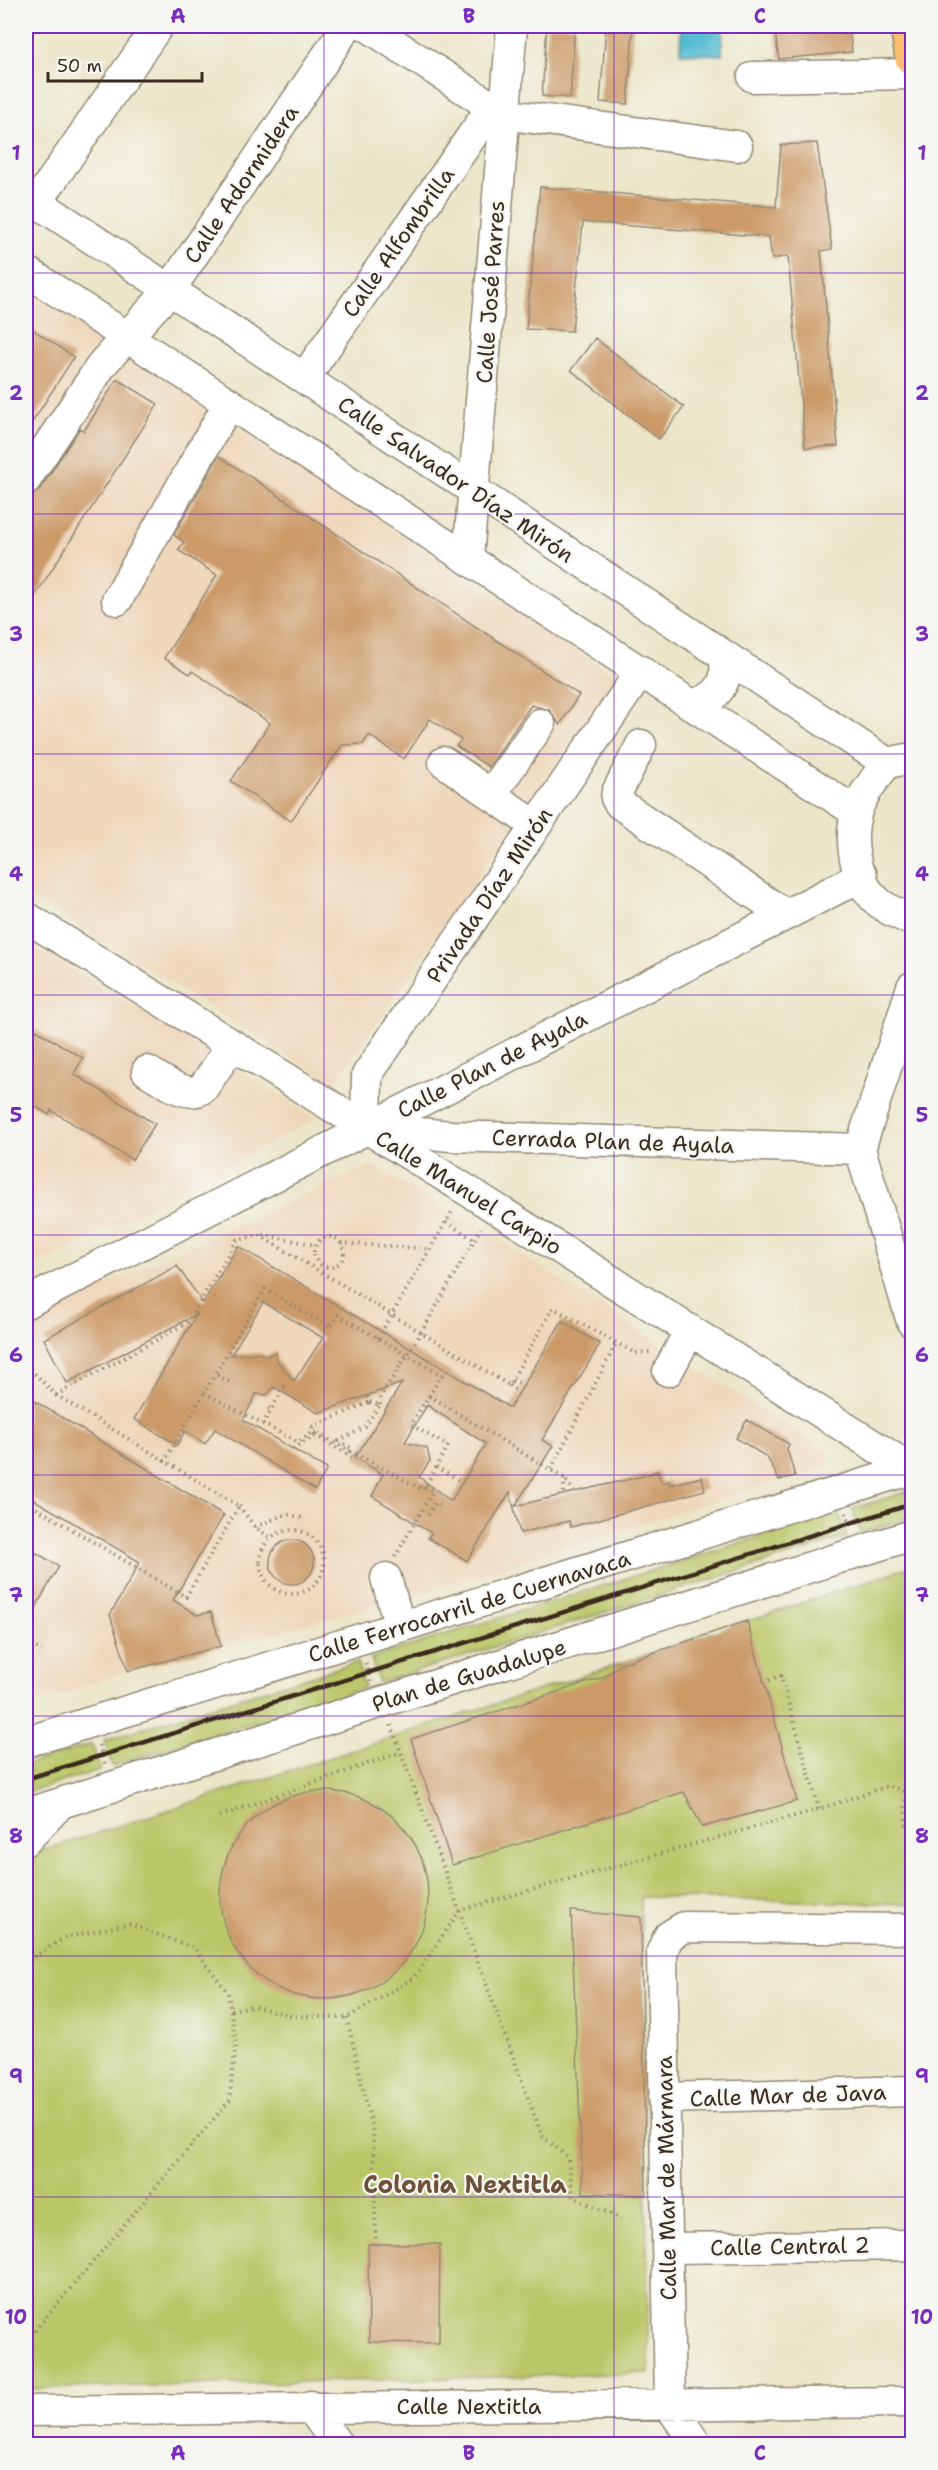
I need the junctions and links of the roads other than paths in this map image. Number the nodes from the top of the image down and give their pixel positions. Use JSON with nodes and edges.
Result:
{"nodes":[{"id":1,"x":159,"y":26,"type":"edge"},
{"id":2,"x":347,"y":26,"type":"edge"},
{"id":3,"x":367,"y":26,"type":"edge"},
{"id":4,"x":512,"y":26,"type":"edge"},
{"id":5,"x":906,"y":26,"type":"edge"},
{"id":6,"x":912,"y":58,"type":"edge"},
{"id":7,"x":912,"y":74,"type":"edge"},
{"id":8,"x":753,"y":77,"type":"dead end"},
{"id":9,"x":497,"y":110,"type":"junction"},
{"id":10,"x":737,"y":146,"type":"dead end"},
{"id":11,"x":31,"y":198,"type":"edge"},
{"id":12,"x":26,"y":271,"type":"edge"},
{"id":13,"x":169,"y":291,"type":"junction"},
{"id":14,"x":128,"y":338,"type":"junction"},
{"id":15,"x":305,"y":377,"type":"junction"},
{"id":16,"x":229,"y":404,"type":"junction"},
{"id":17,"x":26,"y":479,"type":"edge"},
{"id":18,"x":474,"y":492,"type":"junction"},
{"id":19,"x":468,"y":558,"type":"junction"},
{"id":20,"x":117,"y":600,"type":"dead end"},
{"id":21,"x":724,"y":657,"type":"junction"},
{"id":22,"x":641,"y":672,"type":"junction"},
{"id":23,"x":692,"y":704,"type":"junction"},
{"id":24,"x":540,"y":724,"type":"dead end"},
{"id":25,"x":641,"y":745,"type":"dead end"},
{"id":26,"x":900,"y":761,"type":"edge"},
{"id":27,"x":444,"y":762,"type":"dead end"},
{"id":28,"x":491,"y":795,"type":"junction"},
{"id":29,"x":856,"y":812,"type":"junction"},
{"id":30,"x":536,"y":826,"type":"junction"},
{"id":31,"x":862,"y":876,"type":"junction"},
{"id":32,"x":786,"y":915,"type":"junction"},
{"id":33,"x":26,"y":917,"type":"edge"},
{"id":34,"x":912,"y":920,"type":"edge"},
{"id":35,"x":912,"y":987,"type":"edge"},
{"id":36,"x":232,"y":1045,"type":"junction"},
{"id":37,"x":147,"y":1071,"type":"dead end"},
{"id":38,"x":366,"y":1128,"type":"junction"},
{"id":39,"x":860,"y":1149,"type":"junction"},
{"id":40,"x":26,"y":1303,"type":"edge"},
{"id":41,"x":912,"y":1322,"type":"edge"},
{"id":42,"x":690,"y":1330,"type":"junction"},
{"id":43,"x":669,"y":1368,"type":"road end"},
{"id":44,"x":912,"y":1469,"type":"edge"},
{"id":45,"x":912,"y":1535,"type":"edge"},
{"id":46,"x":388,"y":1571,"type":"road end"},
{"id":47,"x":400,"y":1627,"type":"junction"},
{"id":48,"x":33,"y":1733,"type":"edge"},
{"id":49,"x":61,"y":1803,"type":"junction"},
{"id":50,"x":26,"y":1814,"type":"edge"},
{"id":51,"x":26,"y":1840,"type":"edge"},
{"id":52,"x":912,"y":1929,"type":"edge"},
{"id":53,"x":912,"y":2091,"type":"edge"},
{"id":54,"x":664,"y":2098,"type":"junction"},
{"id":55,"x":912,"y":2245,"type":"edge"},
{"id":56,"x":667,"y":2248,"type":"junction"},
{"id":57,"x":912,"y":2402,"type":"edge"},
{"id":58,"x":310,"y":2406,"type":"junction"},
{"id":59,"x":670,"y":2406,"type":"junction"},
{"id":60,"x":26,"y":2411,"type":"edge"},
{"id":61,"x":685,"y":2442,"type":"edge"},
{"id":62,"x":337,"y":2445,"type":"edge"}],
"edges":[{"from":1,"to":11,"type":"street"},
{"from":2,"to":13,"type":"street","name":"Calle Adormidera"},
{"from":3,"to":9,"type":"street"},
{"from":4,"to":9,"type":"street","name":"Calle José Parres"},
{"from":5,"to":6,"type":"main road"},
{"from":7,"to":8,"type":"street"},
{"from":9,"to":10,"type":"street"},
{"from":9,"to":15,"type":"street","name":"Calle Alfombrilla"},
{"from":9,"to":18,"type":"street","name":"Calle José Parres"},
{"from":11,"to":13,"type":"street","name":"Calle Salvador Díaz Mirón"},
{"from":12,"to":14,"type":"street"},
{"from":13,"to":14,"type":"street","name":"Calle Adormidera"},
{"from":13,"to":15,"type":"street","name":"Calle Salvador Díaz Mirón"},
{"from":14,"to":16,"type":"street"},
{"from":14,"to":17,"type":"street","name":"Calle Adormidera"},
{"from":15,"to":18,"type":"street","name":"Calle Salvador Díaz Mirón"},
{"from":16,"to":19,"type":"street"},
{"from":16,"to":20,"type":"street"},
{"from":18,"to":19,"type":"street","name":"Calle José Parres"},
{"from":18,"to":21,"type":"street","name":"Calle Salvador Díaz Mirón"},
{"from":19,"to":22,"type":"street"},
{"from":21,"to":23,"type":"street"},
{"from":21,"to":26,"type":"street","name":"Calle Salvador Díaz Mirón"},
{"from":22,"to":23,"type":"street"},
{"from":22,"to":30,"type":"street","name":"Privada Díaz Mirón"},
{"from":23,"to":29,"type":"street"},
{"from":24,"to":28,"type":"street"},
{"from":25,"to":32,"type":"street"},
{"from":26,"to":29,"type":"street"},
{"from":27,"to":28,"type":"street"},
{"from":28,"to":30,"type":"street"},
{"from":29,"to":31,"type":"street"},
{"from":30,"to":38,"type":"street","name":"Privada Díaz Mirón"},
{"from":31,"to":32,"type":"street","name":"Calle Plan de Ayala"},
{"from":31,"to":34,"type":"street"},
{"from":32,"to":38,"type":"street","name":"Calle Plan de Ayala"},
{"from":33,"to":36,"type":"street","name":"Calle Manuel Carpio"},
{"from":35,"to":39,"type":"street"},
{"from":36,"to":37,"type":"street"},
{"from":36,"to":38,"type":"street","name":"Calle Manuel Carpio"},
{"from":38,"to":39,"type":"street","name":"Cerrada Plan de Ayala"},
{"from":38,"to":40,"type":"street","name":"Calle Plan de Ayala"},
{"from":38,"to":42,"type":"street","name":"Calle Manuel Carpio"},
{"from":39,"to":41,"type":"street"},
{"from":42,"to":43,"type":"street"},
{"from":42,"to":44,"type":"street","name":"Calle Manuel Carpio"},
{"from":44,"to":47,"type":"street","name":"Calle Ferrocarril de Cuernavaca"},
{"from":45,"to":49,"type":"street","name":"Plan de Guadalupe"},
{"from":46,"to":47,"type":"street"},
{"from":47,"to":48,"type":"street","name":"Calle Ferrocarril de Cuernavaca"},
{"from":49,"to":50,"type":"street","name":"Plan de Guadalupe"},
{"from":49,"to":51,"type":"street"},
{"from":52,"to":54,"type":"street","name":"Calle Mar de Mármara"},
{"from":53,"to":54,"type":"street","name":"Calle Mar de Java"},
{"from":54,"to":56,"type":"street","name":"Calle Mar de Mármara"},
{"from":55,"to":56,"type":"street","name":"Calle Central 2"},
{"from":56,"to":59,"type":"street","name":"Calle Mar de Mármara"},
{"from":57,"to":59,"type":"street","name":"Calle Nextitla"},
{"from":58,"to":59,"type":"street","name":"Calle Nextitla"},
{"from":58,"to":60,"type":"street","name":"Calle Nextitla"},
{"from":58,"to":62,"type":"street"},
{"from":59,"to":61,"type":"street"}]}
